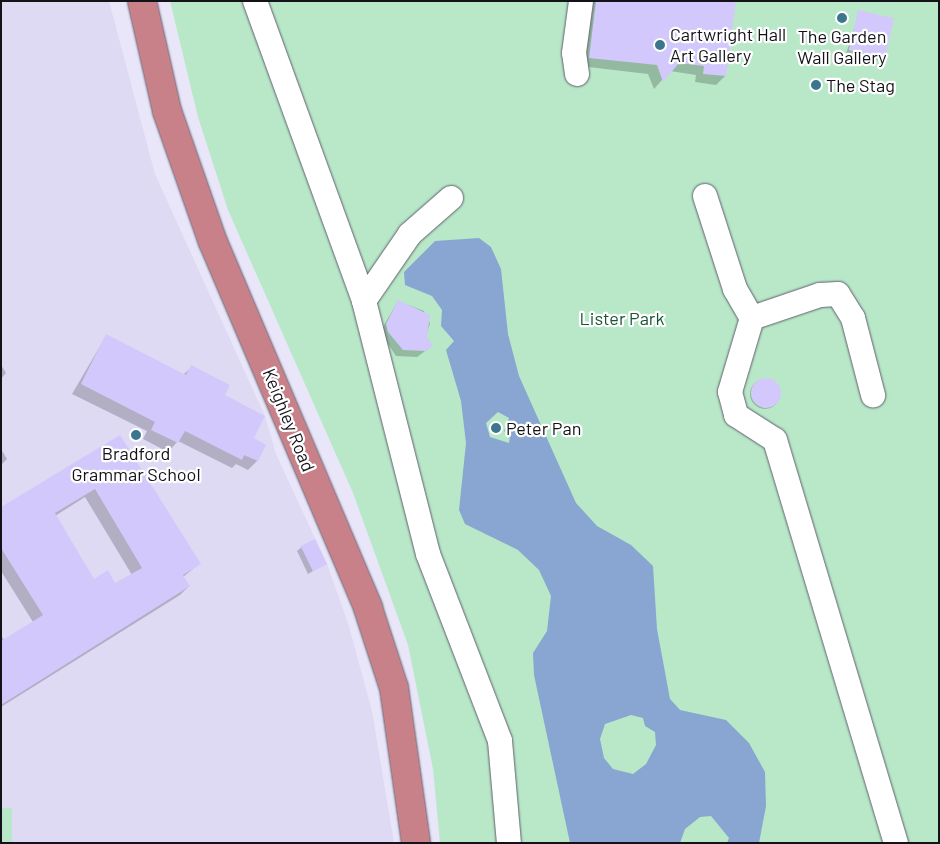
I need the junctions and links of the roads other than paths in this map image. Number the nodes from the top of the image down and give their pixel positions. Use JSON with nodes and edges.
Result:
{"nodes":[{"id":1,"x":142,"y":1,"type":"edge"},
{"id":2,"x":255,"y":1,"type":"edge"},
{"id":3,"x":581,"y":1,"type":"edge"},
{"id":4,"x":577,"y":74,"type":"dead end"},
{"id":5,"x":705,"y":196,"type":"dead end"},
{"id":6,"x":451,"y":198,"type":"dead end"},
{"id":7,"x":364,"y":301,"type":"junction"},
{"id":8,"x":752,"y":318,"type":"junction"},
{"id":9,"x":873,"y":395,"type":"dead end"},
{"id":10,"x":416,"y":843,"type":"edge"},
{"id":11,"x":509,"y":843,"type":"edge"},
{"id":12,"x":896,"y":843,"type":"edge"}],
"edges":[{"from":1,"to":10,"type":"highway","name":"Keighley Road"},
{"from":2,"to":7,"type":"street"},
{"from":3,"to":4,"type":"street"},
{"from":5,"to":8,"type":"street"},
{"from":6,"to":7,"type":"street"},
{"from":7,"to":11,"type":"street"},
{"from":8,"to":9,"type":"street"},
{"from":8,"to":12,"type":"street"}]}
